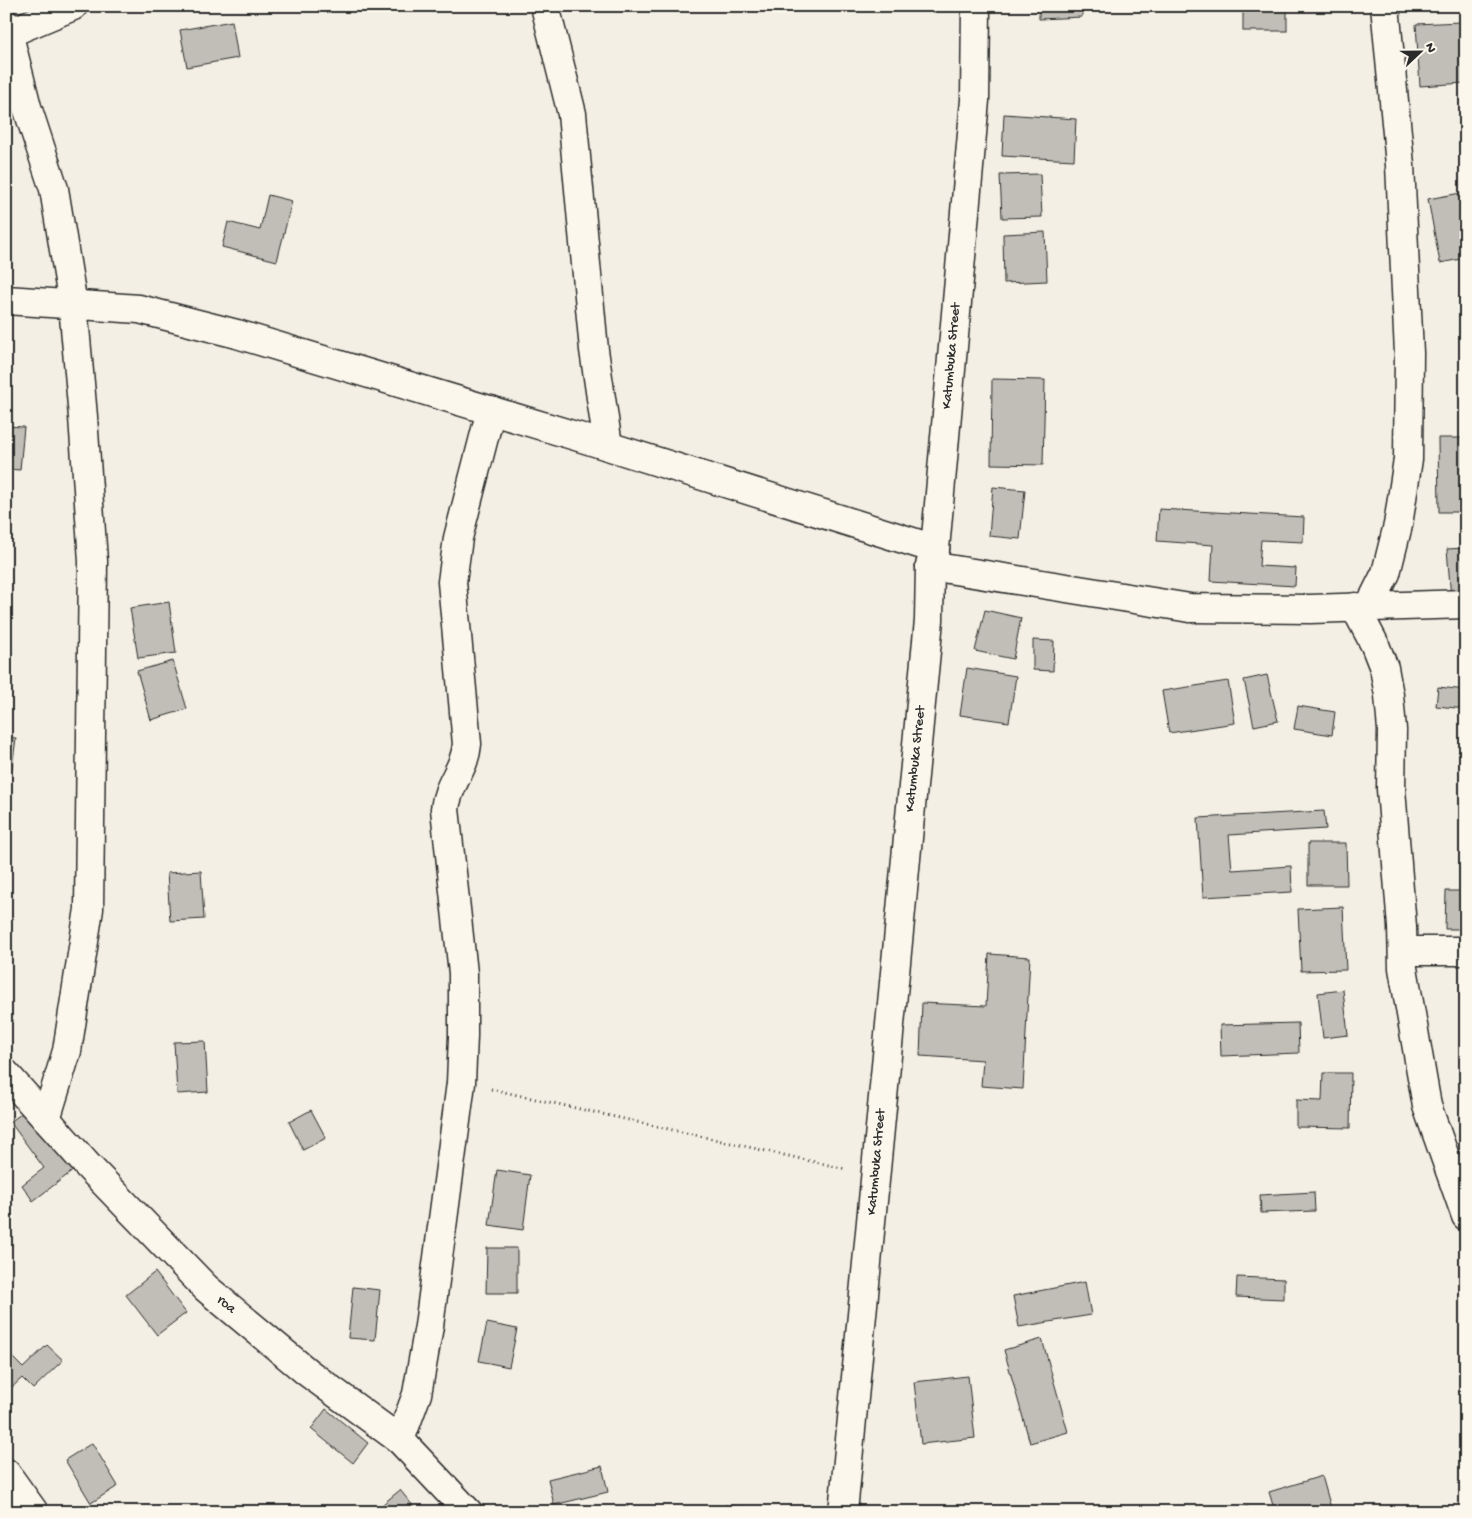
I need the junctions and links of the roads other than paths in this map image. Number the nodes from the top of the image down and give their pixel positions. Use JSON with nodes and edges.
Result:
{"nodes":[{"id":1,"x":73,"y":6,"type":"edge"},
{"id":2,"x":545,"y":6,"type":"edge"},
{"id":3,"x":976,"y":6,"type":"edge"},
{"id":4,"x":1385,"y":6,"type":"edge"},
{"id":5,"x":8,"y":28,"type":"edge"},
{"id":6,"x":6,"y":300,"type":"edge"},
{"id":7,"x":73,"y":305,"type":"junction"},
{"id":8,"x":491,"y":410,"type":"junction"},
{"id":9,"x":608,"y":446,"type":"junction"},
{"id":10,"x":933,"y":557,"type":"junction"},
{"id":11,"x":1466,"y":604,"type":"edge"},
{"id":12,"x":1362,"y":607,"type":"junction"},
{"id":13,"x":1402,"y":951,"type":"junction"},
{"id":14,"x":1466,"y":951,"type":"edge"},
{"id":15,"x":6,"y":1074,"type":"edge"},
{"id":16,"x":46,"y":1119,"type":"junction"},
{"id":17,"x":1466,"y":1216,"type":"edge"},
{"id":18,"x":400,"y":1440,"type":"junction"},
{"id":19,"x":6,"y":1473,"type":"edge"},
{"id":20,"x":34,"y":1512,"type":"edge"},
{"id":21,"x":468,"y":1512,"type":"edge"},
{"id":22,"x":843,"y":1512,"type":"edge"}],
"edges":[{"from":1,"to":5,"type":"street"},
{"from":2,"to":9,"type":"street"},
{"from":3,"to":10,"type":"street","name":"Katumbuka Street"},
{"from":4,"to":12,"type":"street"},
{"from":5,"to":7,"type":"street"},
{"from":6,"to":7,"type":"street"},
{"from":7,"to":8,"type":"street"},
{"from":7,"to":16,"type":"street"},
{"from":8,"to":9,"type":"street"},
{"from":8,"to":18,"type":"street"},
{"from":9,"to":10,"type":"street"},
{"from":10,"to":12,"type":"street"},
{"from":10,"to":22,"type":"street","name":"Katumbuka Street"},
{"from":11,"to":12,"type":"street"},
{"from":12,"to":13,"type":"street"},
{"from":13,"to":14,"type":"street"},
{"from":13,"to":17,"type":"street"},
{"from":15,"to":16,"type":"street","name":"roa"},
{"from":16,"to":18,"type":"street","name":"roa"},
{"from":18,"to":21,"type":"street","name":"roa"},
{"from":19,"to":20,"type":"street"}]}
